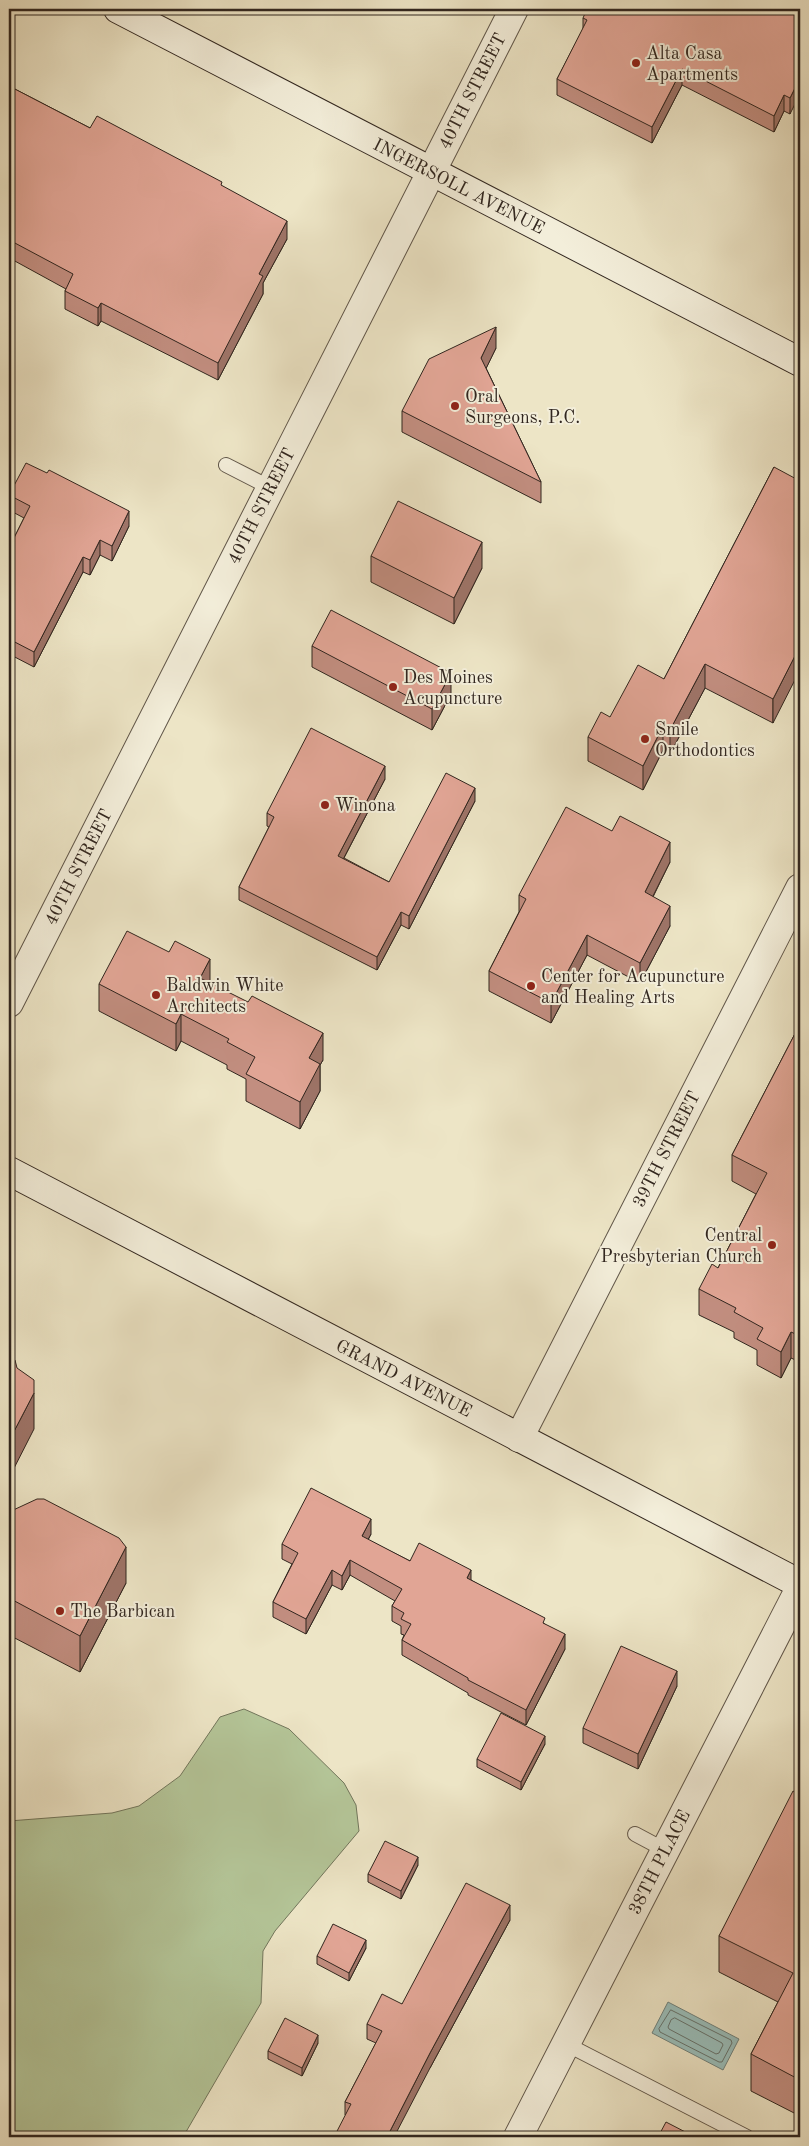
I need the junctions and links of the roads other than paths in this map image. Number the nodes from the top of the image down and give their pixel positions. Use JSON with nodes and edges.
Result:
{"nodes":[{"id":1,"x":118,"y":9,"type":"edge"},
{"id":2,"x":514,"y":9,"type":"edge"},
{"id":3,"x":430,"y":171,"type":"junction"},
{"id":4,"x":800,"y":362,"type":"edge"},
{"id":5,"x":226,"y":465,"type":"dead end"},
{"id":6,"x":271,"y":488,"type":"junction"},
{"id":7,"x":800,"y":888,"type":"edge"},
{"id":8,"x":9,"y":1003,"type":"edge"},
{"id":9,"x":9,"y":1171,"type":"edge"},
{"id":10,"x":520,"y":1438,"type":"junction"},
{"id":11,"x":800,"y":1586,"type":"edge"},
{"id":12,"x":635,"y":1834,"type":"dead end"},
{"id":13,"x":665,"y":1850,"type":"junction"},
{"id":14,"x":566,"y":2044,"type":"junction"},
{"id":15,"x":518,"y":2137,"type":"edge"},
{"id":16,"x":747,"y":2137,"type":"edge"}],
"edges":[{"from":1,"to":3,"type":"street","name":"INGERSOLL AVENUE"},
{"from":2,"to":3,"type":"street","name":"40TH STREET"},
{"from":3,"to":4,"type":"street","name":"INGERSOLL AVENUE"},
{"from":3,"to":6,"type":"street","name":"40TH STREET"},
{"from":5,"to":6,"type":"lane"},
{"from":6,"to":8,"type":"street","name":"40TH STREET"},
{"from":7,"to":10,"type":"street","name":"39TH STREET"},
{"from":9,"to":10,"type":"street","name":"GRAND AVENUE"},
{"from":10,"to":11,"type":"street","name":"GRAND AVENUE"},
{"from":11,"to":13,"type":"street","name":"38TH PLACE"},
{"from":12,"to":13,"type":"lane"},
{"from":13,"to":14,"type":"street","name":"38TH PLACE"},
{"from":14,"to":15,"type":"street","name":"38TH PLACE"},
{"from":14,"to":16,"type":"lane"}]}
